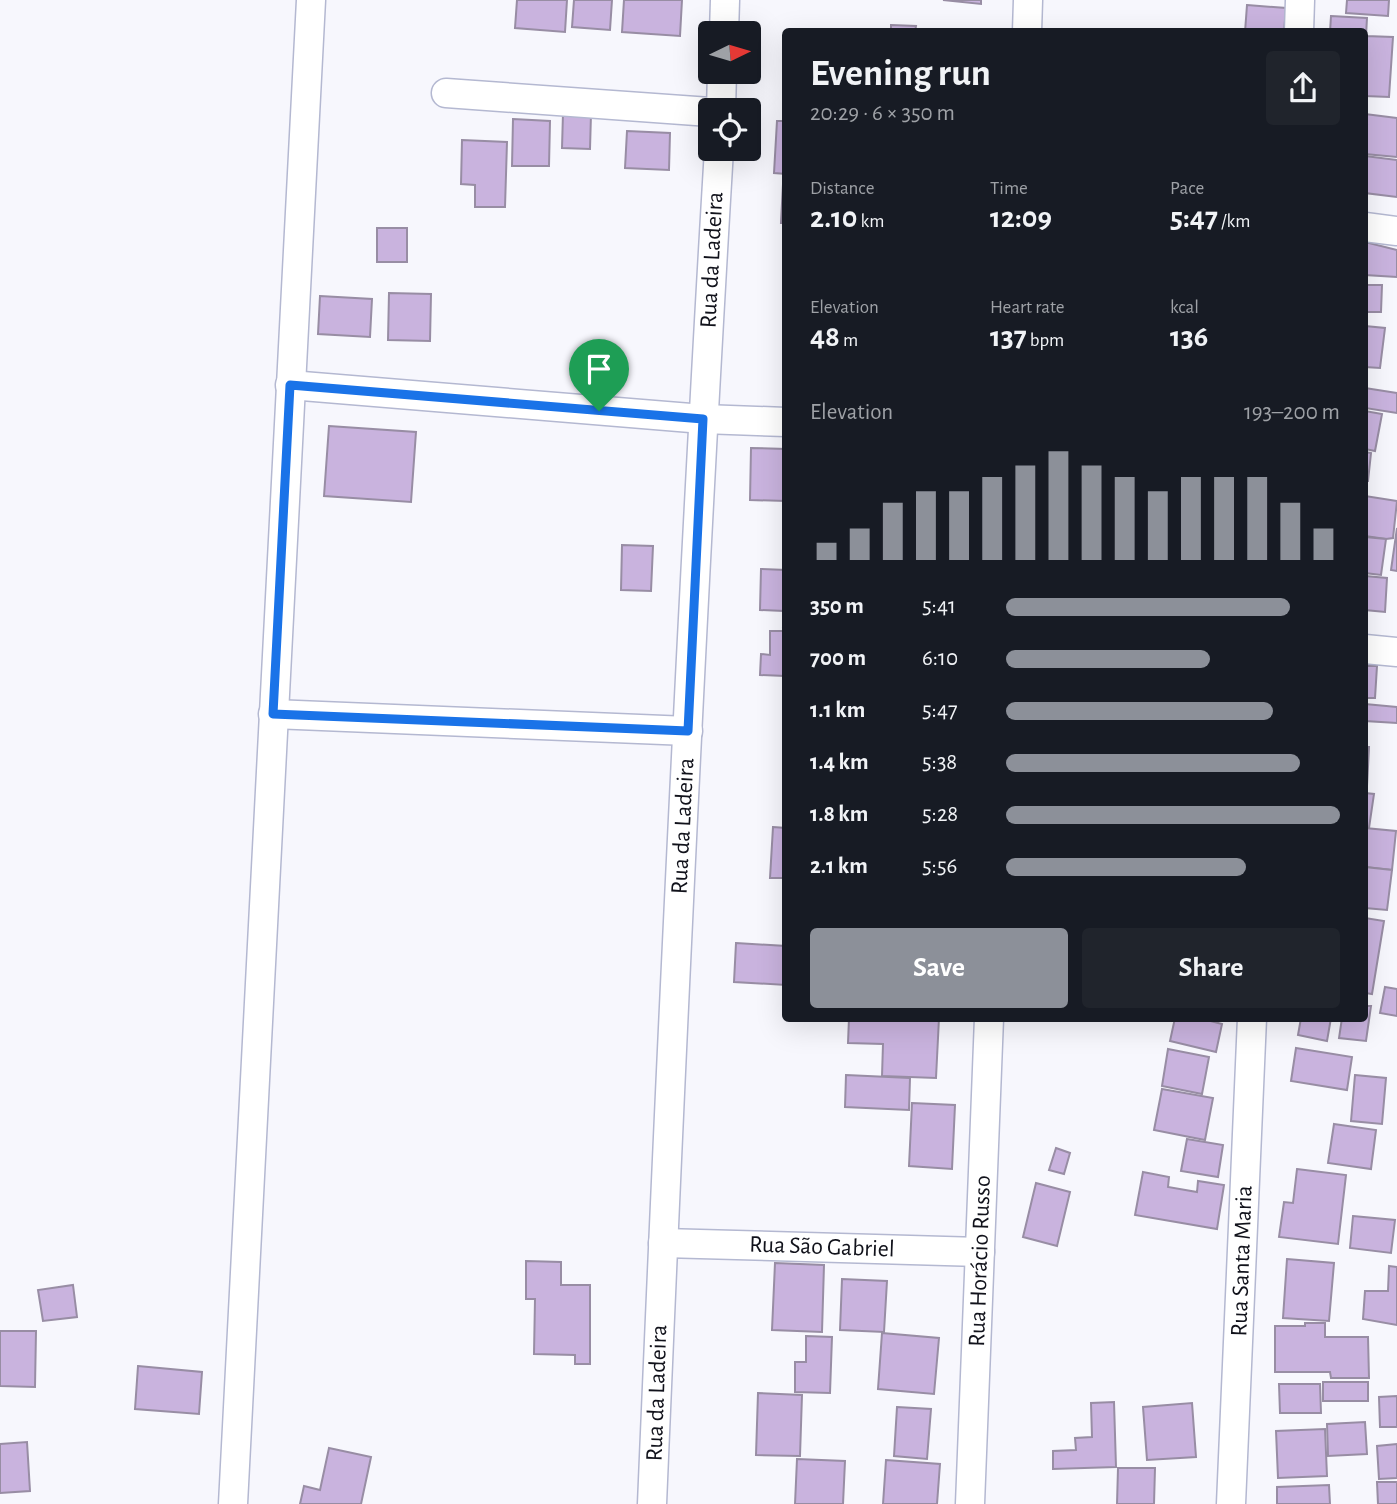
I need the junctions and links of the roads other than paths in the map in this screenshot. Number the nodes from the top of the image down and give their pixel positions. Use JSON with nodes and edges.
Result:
{"nodes":[{"id":1,"x":310,"y":0,"type":"edge"},
{"id":2,"x":725,"y":0,"type":"edge"},
{"id":3,"x":1028,"y":0,"type":"edge"},
{"id":4,"x":1300,"y":0,"type":"edge"},
{"id":5,"x":724,"y":21,"type":"edge"},
{"id":6,"x":1027,"y":28,"type":"edge"},
{"id":7,"x":1299,"y":28,"type":"edge"},
{"id":8,"x":446,"y":93,"type":"dead end"},
{"id":9,"x":698,"y":110,"type":"edge"},
{"id":10,"x":718,"y":161,"type":"edge"},
{"id":11,"x":1368,"y":227,"type":"edge"},
{"id":12,"x":1397,"y":230,"type":"edge"},
{"id":13,"x":290,"y":385,"type":"junction"},
{"id":14,"x":703,"y":419,"type":"junction"},
{"id":15,"x":782,"y":422,"type":"edge"},
{"id":16,"x":1368,"y":649,"type":"edge"},
{"id":17,"x":1397,"y":652,"type":"edge"},
{"id":18,"x":273,"y":714,"type":"junction"},
{"id":19,"x":688,"y":731,"type":"junction"},
{"id":20,"x":989,"y":1022,"type":"edge"},
{"id":21,"x":1252,"y":1022,"type":"edge"},
{"id":22,"x":663,"y":1243,"type":"junction"},
{"id":23,"x":980,"y":1252,"type":"junction"},
{"id":24,"x":233,"y":1504,"type":"edge"},
{"id":25,"x":652,"y":1504,"type":"edge"},
{"id":26,"x":970,"y":1504,"type":"edge"},
{"id":27,"x":1231,"y":1504,"type":"edge"}],
"edges":[{"from":1,"to":13,"type":"street"},
{"from":2,"to":5,"type":"street"},
{"from":3,"to":6,"type":"street"},
{"from":4,"to":7,"type":"street"},
{"from":8,"to":9,"type":"street"},
{"from":10,"to":14,"type":"street","name":"Rua da Ladeira"},
{"from":11,"to":12,"type":"street"},
{"from":13,"to":14,"type":"street"},
{"from":13,"to":18,"type":"street"},
{"from":14,"to":15,"type":"street"},
{"from":14,"to":19,"type":"street","name":"Rua da Ladeira"},
{"from":16,"to":17,"type":"street"},
{"from":18,"to":19,"type":"street"},
{"from":18,"to":24,"type":"street"},
{"from":19,"to":22,"type":"street","name":"Rua da Ladeira"},
{"from":20,"to":23,"type":"street","name":"Rua Horácio Russo"},
{"from":21,"to":27,"type":"street","name":"Rua Santa Maria"},
{"from":22,"to":23,"type":"street","name":"Rua São Gabriel"},
{"from":22,"to":25,"type":"street","name":"Rua da Ladeira"},
{"from":23,"to":26,"type":"street","name":"Rua Horácio Russo"}]}
